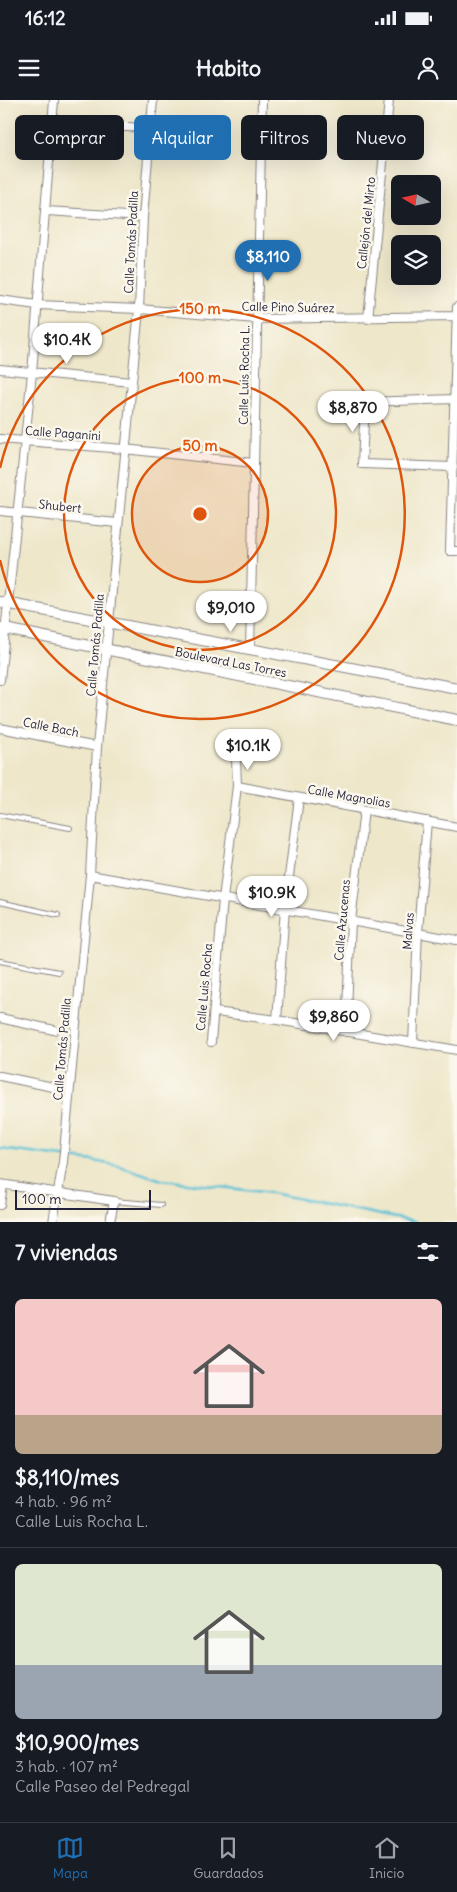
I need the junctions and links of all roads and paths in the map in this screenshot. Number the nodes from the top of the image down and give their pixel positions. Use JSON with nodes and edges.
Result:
{"nodes":[{"id":1,"x":54,"y":100,"type":"edge"},
{"id":2,"x":152,"y":100,"type":"edge"},
{"id":3,"x":262,"y":100,"type":"edge"},
{"id":4,"x":389,"y":100,"type":"edge"},
{"id":5,"x":53,"y":115,"type":"edge"},
{"id":6,"x":151,"y":115,"type":"edge"},
{"id":7,"x":50,"y":160,"type":"edge"},
{"id":8,"x":147,"y":160,"type":"edge"},
{"id":9,"x":46,"y":211,"type":"junction"},
{"id":10,"x":143,"y":217,"type":"junction"},
{"id":11,"x":0,"y":300,"type":"edge"},
{"id":12,"x":37,"y":304,"type":"junction"},
{"id":13,"x":457,"y":307,"type":"edge"},
{"id":14,"x":139,"y":309,"type":"junction"},
{"id":15,"x":456,"y":316,"type":"edge"},
{"id":16,"x":256,"y":319,"type":"junction"},
{"id":17,"x":368,"y":319,"type":"junction"},
{"id":18,"x":0,"y":369,"type":"edge"},
{"id":19,"x":32,"y":373,"type":"junction"},
{"id":20,"x":131,"y":382,"type":"junction"},
{"id":21,"x":455,"y":399,"type":"junction"},
{"id":22,"x":0,"y":439,"type":"edge"},
{"id":23,"x":25,"y":441,"type":"junction"},
{"id":24,"x":124,"y":449,"type":"junction"},
{"id":25,"x":253,"y":463,"type":"junction"},
{"id":26,"x":453,"y":467,"type":"junction"},
{"id":27,"x":0,"y":511,"type":"edge"},
{"id":28,"x":17,"y":513,"type":"junction"},
{"id":29,"x":117,"y":524,"type":"junction"},
{"id":30,"x":453,"y":551,"type":"edge"},
{"id":31,"x":4,"y":602,"type":"edge"},
{"id":32,"x":109,"y":622,"type":"junction"},
{"id":33,"x":2,"y":628,"type":"edge"},
{"id":34,"x":250,"y":650,"type":"junction"},
{"id":35,"x":107,"y":651,"type":"junction"},
{"id":36,"x":0,"y":680,"type":"edge"},
{"id":37,"x":457,"y":688,"type":"edge"},
{"id":38,"x":457,"y":720,"type":"edge"},
{"id":39,"x":0,"y":728,"type":"edge"},
{"id":40,"x":96,"y":747,"type":"junction"},
{"id":41,"x":236,"y":758,"type":"dead end"},
{"id":42,"x":237,"y":786,"type":"junction"},
{"id":43,"x":299,"y":798,"type":"junction"},
{"id":44,"x":364,"y":810,"type":"junction"},
{"id":45,"x":0,"y":815,"type":"edge"},
{"id":46,"x":427,"y":821,"type":"junction"},
{"id":47,"x":457,"y":827,"type":"edge"},
{"id":48,"x":70,"y":828,"type":"dead end"},
{"id":49,"x":90,"y":876,"type":"junction"},
{"id":50,"x":223,"y":898,"type":"junction"},
{"id":51,"x":0,"y":902,"type":"edge"},
{"id":52,"x":285,"y":908,"type":"junction"},
{"id":53,"x":58,"y":915,"type":"dead end"},
{"id":54,"x":351,"y":921,"type":"junction"},
{"id":55,"x":418,"y":932,"type":"junction"},
{"id":56,"x":457,"y":940,"type":"edge"},
{"id":57,"x":0,"y":960,"type":"edge"},
{"id":58,"x":59,"y":972,"type":"dead end"},
{"id":59,"x":215,"y":1012,"type":"junction"},
{"id":60,"x":0,"y":1018,"type":"edge"},
{"id":61,"x":277,"y":1020,"type":"junction"},
{"id":62,"x":54,"y":1030,"type":"dead end"},
{"id":63,"x":346,"y":1032,"type":"junction"},
{"id":64,"x":210,"y":1042,"type":"dead end"},
{"id":65,"x":413,"y":1043,"type":"junction"},
{"id":66,"x":457,"y":1050,"type":"edge"},
{"id":67,"x":0,"y":1076,"type":"edge"},
{"id":68,"x":53,"y":1087,"type":"dead end"},
{"id":69,"x":2,"y":1184,"type":"edge"},
{"id":70,"x":58,"y":1192,"type":"junction"},
{"id":71,"x":114,"y":1201,"type":"junction"},
{"id":72,"x":0,"y":1205,"type":"edge"},
{"id":73,"x":161,"y":1205,"type":"dead end"},
{"id":74,"x":53,"y":1222,"type":"edge"},
{"id":75,"x":110,"y":1222,"type":"edge"}],
"edges":[{"from":1,"to":5,"type":"street"},
{"from":2,"to":6,"type":"street","name":"Calle Tomás Padilla"},
{"from":3,"to":16,"type":"street","name":"Calle Luis Rocha L."},
{"from":4,"to":17,"type":"street","name":"Callejón del Mirto"},
{"from":7,"to":9,"type":"street"},
{"from":8,"to":10,"type":"street","name":"Calle Tomás Padilla"},
{"from":9,"to":10,"type":"street"},
{"from":9,"to":12,"type":"street"},
{"from":10,"to":14,"type":"street","name":"Calle Tomás Padilla"},
{"from":11,"to":12,"type":"street","name":"Calle Pino Suárez"},
{"from":12,"to":14,"type":"street","name":"Calle Pino Suárez"},
{"from":12,"to":19,"type":"street"},
{"from":13,"to":15,"type":"street"},
{"from":14,"to":16,"type":"street","name":"Calle Pino Suárez"},
{"from":14,"to":20,"type":"street","name":"Calle Tomás Padilla"},
{"from":15,"to":17,"type":"street","name":"Calle Pino Suárez"},
{"from":15,"to":21,"type":"street"},
{"from":16,"to":17,"type":"street","name":"Calle Pino Suárez"},
{"from":16,"to":25,"type":"street","name":"Calle Luis Rocha L."},
{"from":18,"to":19,"type":"street"},
{"from":19,"to":20,"type":"street"},
{"from":19,"to":23,"type":"street"},
{"from":20,"to":24,"type":"street","name":"Calle Tomás Padilla"},
{"from":21,"to":26,"type":"street"},
{"from":21,"to":26,"type":"street"},
{"from":22,"to":23,"type":"street","name":"Calle Paganini"},
{"from":23,"to":24,"type":"street","name":"Calle Paganini"},
{"from":23,"to":28,"type":"street"},
{"from":24,"to":25,"type":"street","name":"Calle Paganini"},
{"from":24,"to":29,"type":"street","name":"Calle Tomás Padilla"},
{"from":25,"to":34,"type":"street","name":"Calle Luis Rocha L."},
{"from":26,"to":30,"type":"street"},
{"from":27,"to":28,"type":"street","name":"Shubert"},
{"from":28,"to":29,"type":"street","name":"Shubert"},
{"from":28,"to":31,"type":"street"},
{"from":29,"to":32,"type":"street","name":"Calle Tomás Padilla"},
{"from":31,"to":32,"type":"street","name":"Boulevard Las Torres"},
{"from":31,"to":33,"type":"street"},
{"from":32,"to":34,"type":"street","name":"Boulevard Las Torres"},
{"from":32,"to":35,"type":"street","name":"Calle Tomás Padilla"},
{"from":33,"to":35,"type":"street","name":"Boulevard Las Torres"},
{"from":33,"to":36,"type":"street"},
{"from":34,"to":37,"type":"street","name":"Boulevard Las Torres"},
{"from":35,"to":38,"type":"street","name":"Boulevard Las Torres"},
{"from":35,"to":40,"type":"street","name":"Calle Tomás Padilla"},
{"from":39,"to":40,"type":"street","name":"Calle Bach"},
{"from":40,"to":49,"type":"street","name":"Calle Tomás Padilla"},
{"from":41,"to":42,"type":"street","name":"Calle Luis Rocha"},
{"from":42,"to":43,"type":"street","name":"Calle Magnolias"},
{"from":42,"to":50,"type":"street","name":"Calle Luis Rocha"},
{"from":43,"to":44,"type":"street","name":"Calle Magnolias"},
{"from":43,"to":52,"type":"street"},
{"from":44,"to":46,"type":"street","name":"Calle Magnolias"},
{"from":44,"to":54,"type":"street","name":"Calle Azucenas"},
{"from":45,"to":48,"type":"lane"},
{"from":46,"to":47,"type":"street","name":"Calle Magnolias"},
{"from":46,"to":55,"type":"street","name":"Malvas"},
{"from":49,"to":50,"type":"street"},
{"from":49,"to":70,"type":"street","name":"Calle Tomás Padilla"},
{"from":50,"to":52,"type":"street"},
{"from":50,"to":59,"type":"street","name":"Calle Luis Rocha"},
{"from":51,"to":53,"type":"lane"},
{"from":52,"to":54,"type":"street"},
{"from":52,"to":61,"type":"street"},
{"from":54,"to":55,"type":"street"},
{"from":54,"to":63,"type":"street","name":"Calle Azucenas"},
{"from":55,"to":56,"type":"street"},
{"from":55,"to":65,"type":"street","name":"Malvas"},
{"from":57,"to":58,"type":"lane"},
{"from":59,"to":61,"type":"street"},
{"from":59,"to":64,"type":"street","name":"Calle Luis Rocha"},
{"from":60,"to":62,"type":"street"},
{"from":61,"to":63,"type":"street"},
{"from":63,"to":65,"type":"street"},
{"from":65,"to":66,"type":"street"},
{"from":67,"to":68,"type":"street"},
{"from":69,"to":70,"type":"street"},
{"from":69,"to":72,"type":"street"},
{"from":70,"to":71,"type":"street"},
{"from":70,"to":74,"type":"street","name":"Calle Tomás Padilla"},
{"from":71,"to":73,"type":"lane"},
{"from":71,"to":75,"type":"street"}]}
